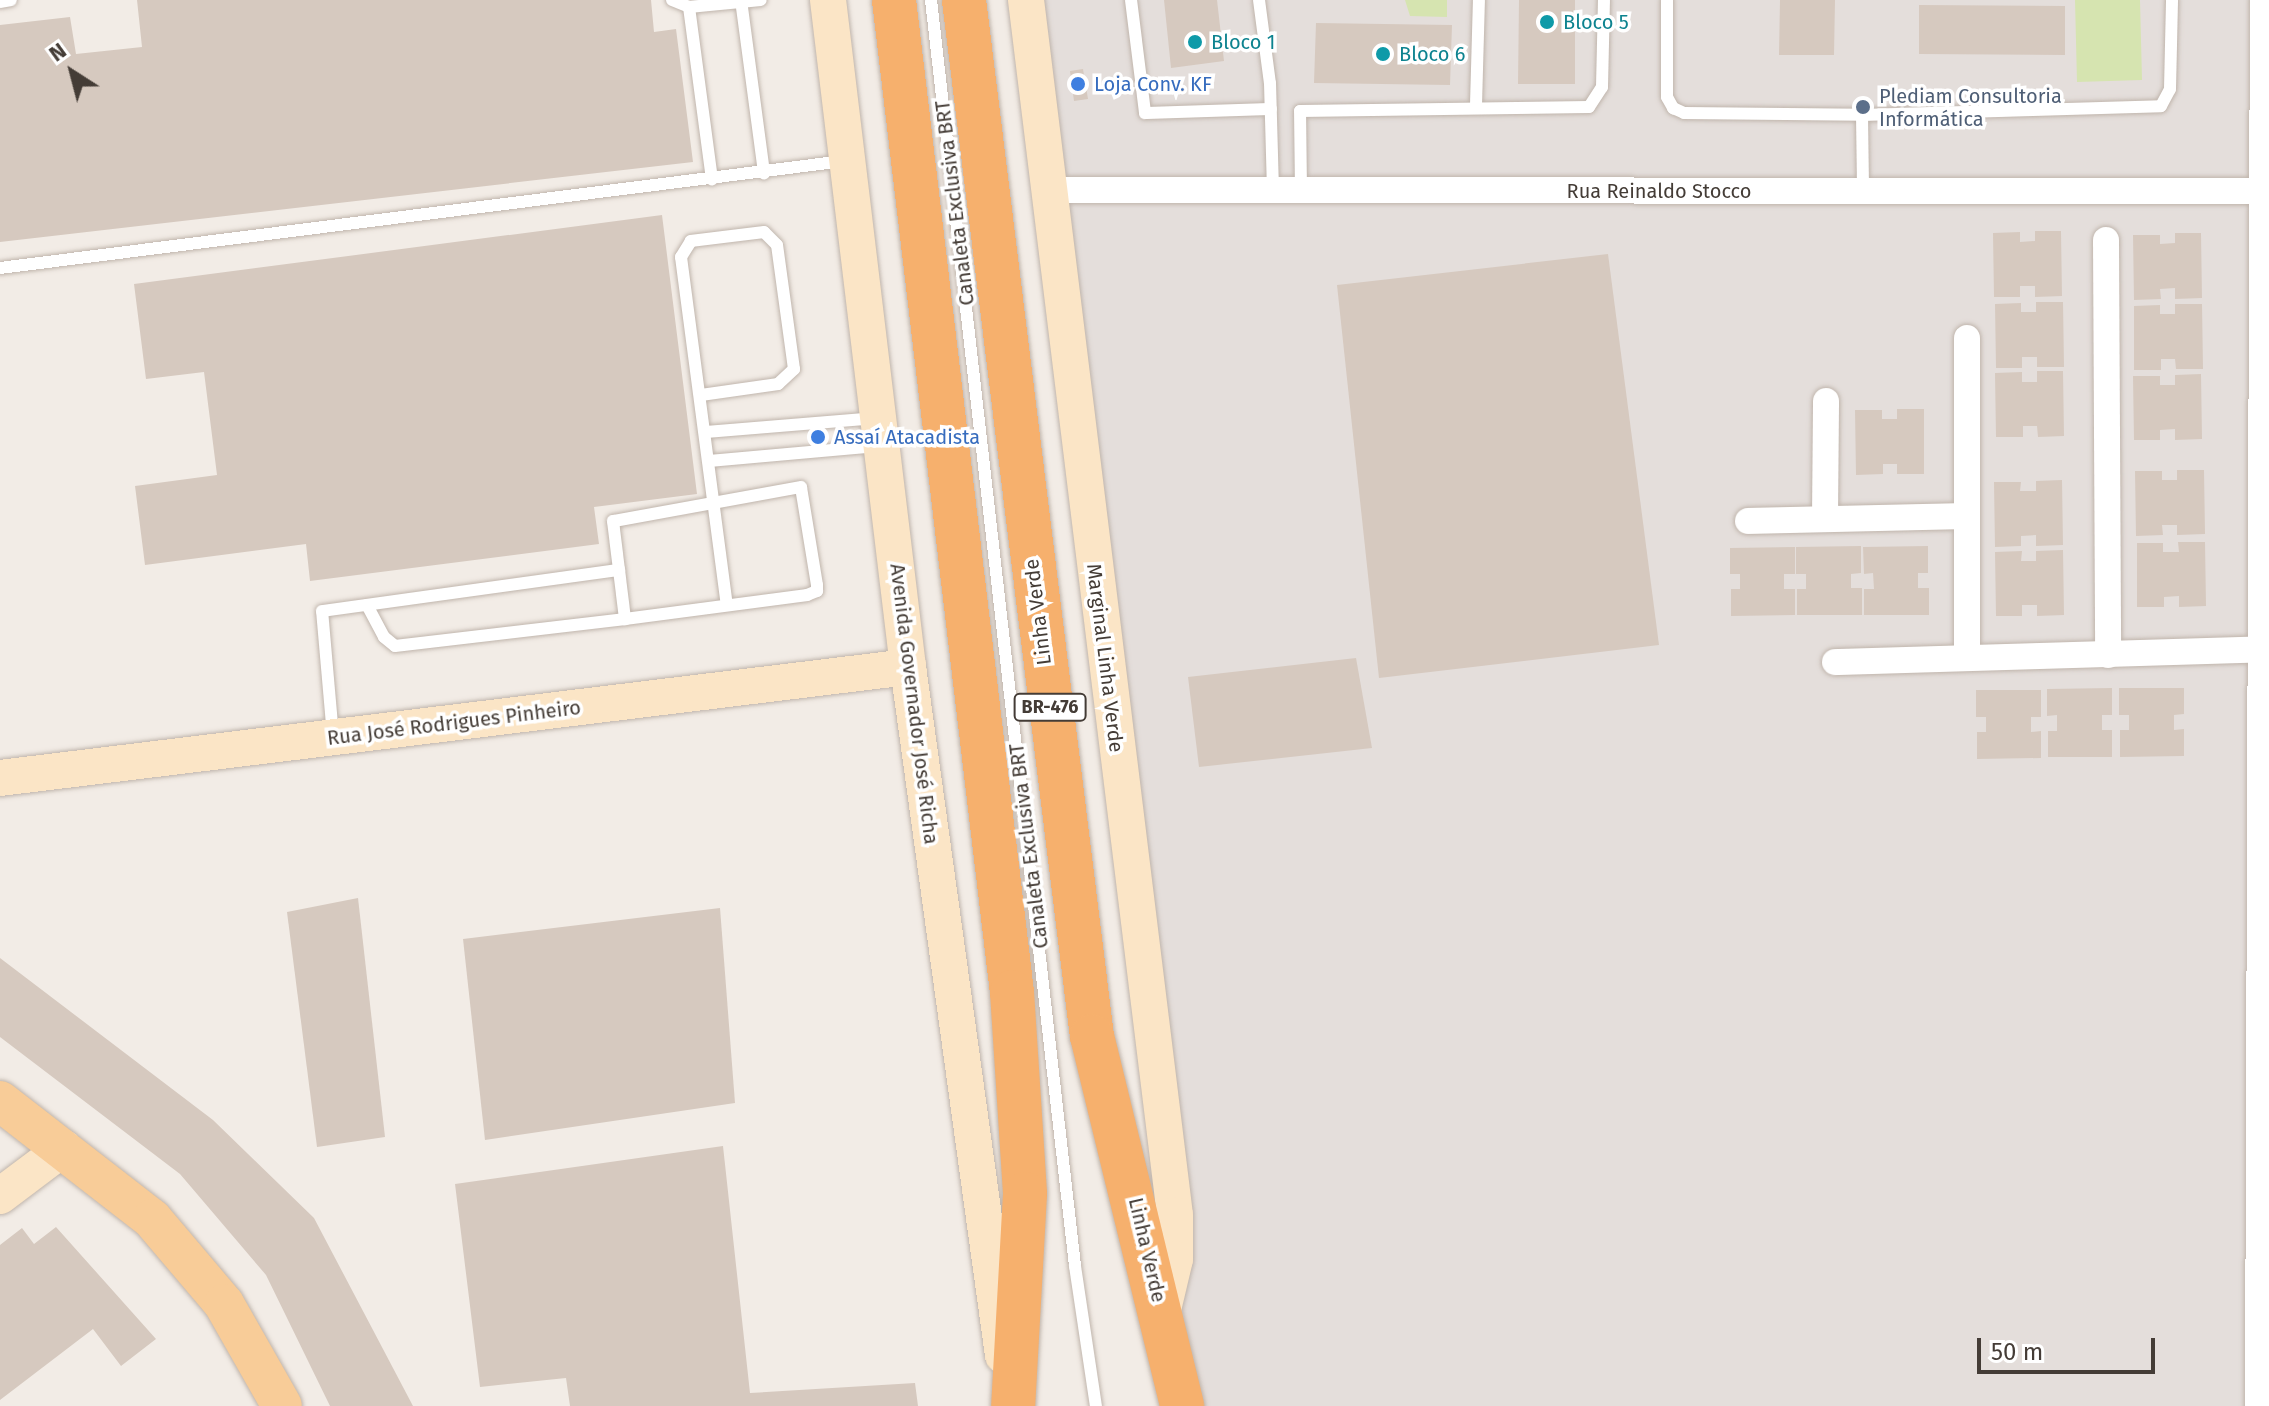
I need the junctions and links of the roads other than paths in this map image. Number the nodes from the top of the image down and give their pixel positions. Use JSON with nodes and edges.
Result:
{"nodes":[{"id":1,"x":11,"y":0,"type":"edge"},
{"id":2,"x":672,"y":0,"type":"edge"},
{"id":3,"x":761,"y":0,"type":"edge"},
{"id":4,"x":828,"y":0,"type":"edge"},
{"id":5,"x":894,"y":0,"type":"edge"},
{"id":6,"x":931,"y":0,"type":"edge"},
{"id":7,"x":964,"y":0,"type":"edge"},
{"id":8,"x":1026,"y":0,"type":"edge"},
{"id":9,"x":1131,"y":0,"type":"edge"},
{"id":10,"x":1259,"y":0,"type":"edge"},
{"id":11,"x":1479,"y":0,"type":"edge"},
{"id":12,"x":1604,"y":0,"type":"edge"},
{"id":13,"x":1667,"y":0,"type":"edge"},
{"id":14,"x":2172,"y":0,"type":"edge"},
{"id":15,"x":2263,"y":0,"type":"edge"},
{"id":16,"x":741,"y":1,"type":"edge"},
{"id":17,"x":0,"y":2,"type":"edge"},
{"id":18,"x":689,"y":7,"type":"junction"},
{"id":19,"x":1476,"y":105,"type":"junction"},
{"id":20,"x":1271,"y":109,"type":"junction"},
{"id":21,"x":1862,"y":115,"type":"junction"},
{"id":22,"x":848,"y":161,"type":"junction"},
{"id":23,"x":764,"y":173,"type":"junction"},
{"id":24,"x":712,"y":179,"type":"junction"},
{"id":25,"x":1048,"y":190,"type":"junction"},
{"id":26,"x":1273,"y":190,"type":"junction"},
{"id":27,"x":1301,"y":190,"type":"junction"},
{"id":28,"x":1863,"y":191,"type":"junction"},
{"id":29,"x":2266,"y":191,"type":"edge"},
{"id":30,"x":2106,"y":240,"type":"dead end"},
{"id":31,"x":0,"y":268,"type":"edge"},
{"id":32,"x":1967,"y":338,"type":"dead end"},
{"id":33,"x":701,"y":395,"type":"junction"},
{"id":34,"x":1826,"y":401,"type":"dead end"},
{"id":35,"x":706,"y":432,"type":"junction"},
{"id":36,"x":881,"y":432,"type":"junction"},
{"id":37,"x":709,"y":461,"type":"junction"},
{"id":38,"x":713,"y":502,"type":"junction"},
{"id":39,"x":1965,"y":516,"type":"junction"},
{"id":40,"x":1825,"y":519,"type":"junction"},
{"id":41,"x":1748,"y":521,"type":"dead end"},
{"id":42,"x":619,"y":570,"type":"junction"},
{"id":43,"x":367,"y":605,"type":"junction"},
{"id":44,"x":727,"y":605,"type":"junction"},
{"id":45,"x":625,"y":619,"type":"junction"},
{"id":46,"x":2261,"y":649,"type":"junction"},
{"id":47,"x":2108,"y":655,"type":"junction"},
{"id":48,"x":1967,"y":658,"type":"junction"},
{"id":49,"x":1835,"y":662,"type":"dead end"},
{"id":50,"x":908,"y":667,"type":"junction"},
{"id":51,"x":333,"y":737,"type":"junction"},
{"id":52,"x":0,"y":778,"type":"edge"},
{"id":53,"x":2265,"y":922,"type":"edge"},
{"id":54,"x":0,"y":1101,"type":"edge"},
{"id":55,"x":50,"y":1158,"type":"junction"},
{"id":56,"x":0,"y":1196,"type":"edge"},
{"id":57,"x":1162,"y":1314,"type":"junction"},
{"id":58,"x":275,"y":1403,"type":"edge"},
{"id":59,"x":1011,"y":1406,"type":"edge"},
{"id":60,"x":1096,"y":1406,"type":"edge"},
{"id":61,"x":1182,"y":1406,"type":"edge"},
{"id":62,"x":2258,"y":1406,"type":"edge"}],
"edges":[{"from":1,"to":17,"type":"lane"},
{"from":2,"to":18,"type":"lane"},
{"from":3,"to":16,"type":"lane"},
{"from":4,"to":22,"type":"main road","name":"Avenida Governador José Richa"},
{"from":5,"to":59,"type":"highway"},
{"from":6,"to":60,"type":"lane","name":"Canaleta Exclusiva BRT"},
{"from":7,"to":57,"type":"highway","name":"Linha Verde","number":"BR-476"},
{"from":8,"to":25,"type":"main road","name":"Marginal Linha Verde"},
{"from":9,"to":20,"type":"lane"},
{"from":10,"to":20,"type":"lane"},
{"from":11,"to":19,"type":"lane"},
{"from":12,"to":19,"type":"lane"},
{"from":13,"to":21,"type":"lane"},
{"from":14,"to":21,"type":"lane"},
{"from":15,"to":29,"type":"street"},
{"from":16,"to":18,"type":"lane"},
{"from":16,"to":23,"type":"lane"},
{"from":18,"to":24,"type":"lane"},
{"from":19,"to":27,"type":"lane"},
{"from":20,"to":26,"type":"lane"},
{"from":21,"to":28,"type":"lane"},
{"from":22,"to":23,"type":"lane"},
{"from":22,"to":36,"type":"main road","name":"Avenida Governador José Richa"},
{"from":23,"to":24,"type":"lane"},
{"from":24,"to":31,"type":"lane"},
{"from":25,"to":26,"type":"street","name":"Rua Reinaldo Stocco"},
{"from":25,"to":57,"type":"main road","name":"Marginal Linha Verde"},
{"from":26,"to":27,"type":"street","name":"Rua Reinaldo Stocco"},
{"from":27,"to":28,"type":"street","name":"Rua Reinaldo Stocco"},
{"from":28,"to":29,"type":"street","name":"Rua Reinaldo Stocco"},
{"from":29,"to":46,"type":"street"},
{"from":30,"to":47,"type":"street"},
{"from":32,"to":39,"type":"street"},
{"from":33,"to":33,"type":"lane"},
{"from":33,"to":35,"type":"lane"},
{"from":34,"to":40,"type":"street"},
{"from":35,"to":36,"type":"lane"},
{"from":35,"to":37,"type":"lane"},
{"from":36,"to":37,"type":"lane"},
{"from":36,"to":50,"type":"main road","name":"Avenida Governador José Richa"},
{"from":37,"to":38,"type":"lane"},
{"from":38,"to":42,"type":"lane"},
{"from":38,"to":44,"type":"lane"},
{"from":38,"to":44,"type":"lane"},
{"from":39,"to":40,"type":"street"},
{"from":39,"to":48,"type":"street"},
{"from":40,"to":41,"type":"street"},
{"from":42,"to":43,"type":"lane"},
{"from":42,"to":45,"type":"lane"},
{"from":43,"to":45,"type":"lane"},
{"from":43,"to":51,"type":"lane"},
{"from":44,"to":45,"type":"lane"},
{"from":46,"to":47,"type":"street"},
{"from":46,"to":53,"type":"street"},
{"from":47,"to":48,"type":"street"},
{"from":48,"to":49,"type":"street"},
{"from":50,"to":51,"type":"main road","name":"Rua José Rodrigues Pinheiro"},
{"from":50,"to":59,"type":"main road","name":"Avenida Governador José Richa"},
{"from":51,"to":52,"type":"main road","name":"Rua José Rodrigues Pinheiro"},
{"from":53,"to":62,"type":"street"},
{"from":54,"to":55,"type":"main road"},
{"from":55,"to":56,"type":"main road"},
{"from":55,"to":58,"type":"main road"},
{"from":57,"to":61,"type":"highway","name":"Linha Verde","number":"BR-476"}]}
